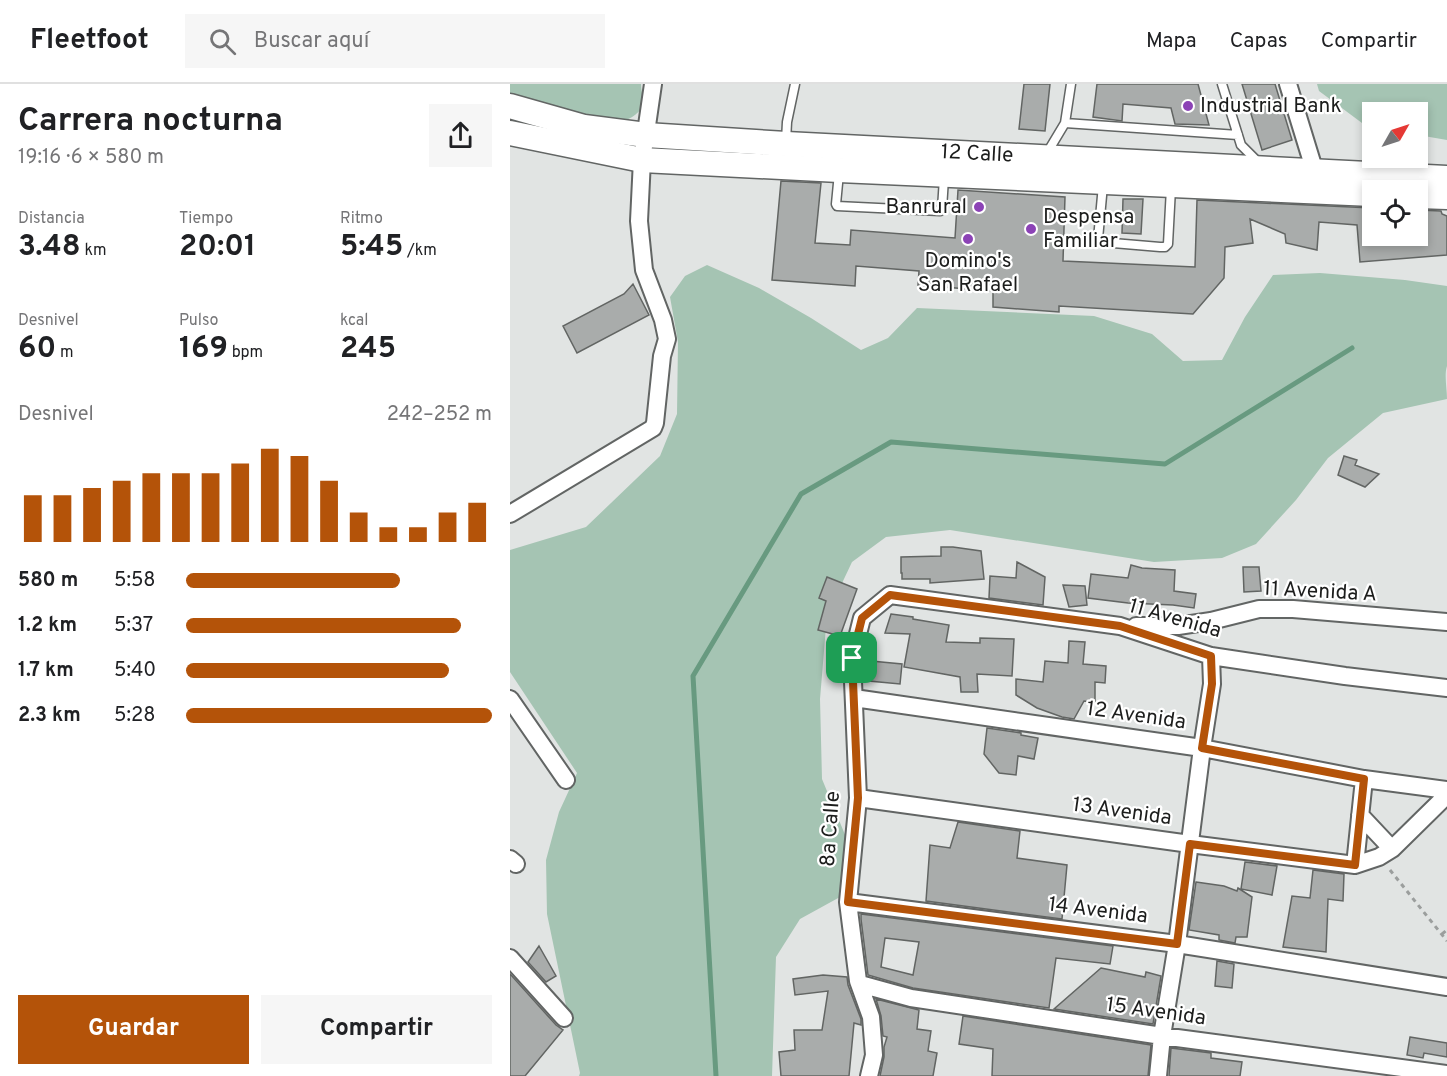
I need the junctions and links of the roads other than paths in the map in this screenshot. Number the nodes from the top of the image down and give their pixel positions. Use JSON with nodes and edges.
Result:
{"nodes":[{"id":1,"x":653,"y":84,"type":"edge"},
{"id":2,"x":795,"y":84,"type":"edge"},
{"id":3,"x":1071,"y":84,"type":"edge"},
{"id":4,"x":1222,"y":84,"type":"edge"},
{"id":5,"x":1288,"y":84,"type":"edge"},
{"id":6,"x":512,"y":113,"type":"edge"},
{"id":7,"x":1065,"y":123,"type":"junction"},
{"id":8,"x":510,"y":133,"type":"edge"},
{"id":9,"x":646,"y":135,"type":"junction"},
{"id":10,"x":1238,"y":135,"type":"junction"},
{"id":11,"x":786,"y":144,"type":"junction"},
{"id":12,"x":1044,"y":158,"type":"junction"},
{"id":13,"x":642,"y":160,"type":"junction"},
{"id":14,"x":1266,"y":169,"type":"junction"},
{"id":15,"x":839,"y":170,"type":"junction"},
{"id":16,"x":1315,"y":172,"type":"junction"},
{"id":17,"x":945,"y":174,"type":"junction"},
{"id":18,"x":1447,"y":178,"type":"edge"},
{"id":19,"x":1104,"y":182,"type":"junction"},
{"id":20,"x":1171,"y":185,"type":"junction"},
{"id":21,"x":1362,"y":194,"type":"edge"},
{"id":22,"x":1428,"y":196,"type":"edge"},
{"id":23,"x":1447,"y":197,"type":"edge"},
{"id":24,"x":510,"y":514,"type":"edge"},
{"id":25,"x":890,"y":595,"type":"joint"},
{"id":26,"x":1447,"y":622,"type":"edge"},
{"id":27,"x":1120,"y":626,"type":"junction"},
{"id":28,"x":1211,"y":656,"type":"junction"},
{"id":29,"x":1447,"y":688,"type":"edge"},
{"id":30,"x":854,"y":698,"type":"junction"},
{"id":31,"x":510,"y":699,"type":"edge"},
{"id":32,"x":1202,"y":748,"type":"junction"},
{"id":33,"x":1364,"y":779,"type":"junction"},
{"id":34,"x":566,"y":780,"type":"dead end"},
{"id":35,"x":1447,"y":790,"type":"edge"},
{"id":36,"x":1447,"y":795,"type":"edge"},
{"id":37,"x":858,"y":798,"type":"junction"},
{"id":38,"x":1360,"y":815,"type":"junction"},
{"id":39,"x":1190,"y":844,"type":"junction"},
{"id":40,"x":1385,"y":853,"type":"junction"},
{"id":41,"x":1355,"y":865,"type":"junction"},
{"id":42,"x":848,"y":902,"type":"junction"},
{"id":43,"x":1177,"y":944,"type":"junction"},
{"id":44,"x":510,"y":958,"type":"edge"},
{"id":45,"x":860,"y":984,"type":"junction"},
{"id":46,"x":1447,"y":987,"type":"edge"},
{"id":47,"x":564,"y":1018,"type":"dead end"},
{"id":48,"x":1162,"y":1036,"type":"junction"},
{"id":49,"x":1447,"y":1074,"type":"edge"},
{"id":50,"x":870,"y":1076,"type":"edge"},
{"id":51,"x":1158,"y":1076,"type":"edge"}],
"edges":[{"from":1,"to":9,"type":"street"},
{"from":2,"to":11,"type":"lane"},
{"from":3,"to":7,"type":"lane"},
{"from":4,"to":10,"type":"lane"},
{"from":5,"to":16,"type":"street"},
{"from":6,"to":9,"type":"main road","name":"12 Calle"},
{"from":7,"to":10,"type":"lane"},
{"from":7,"to":12,"type":"lane"},
{"from":8,"to":13,"type":"main road","name":"12 Calle"},
{"from":9,"to":11,"type":"main road","name":"12 Calle"},
{"from":9,"to":13,"type":"street"},
{"from":10,"to":14,"type":"lane"},
{"from":11,"to":12,"type":"main road","name":"12 Calle"},
{"from":12,"to":14,"type":"main road","name":"12 Calle"},
{"from":13,"to":15,"type":"main road","name":"12 Calle"},
{"from":13,"to":24,"type":"street"},
{"from":14,"to":16,"type":"main road","name":"12 Calle"},
{"from":15,"to":17,"type":"main road","name":"12 Calle"},
{"from":15,"to":17,"type":"lane"},
{"from":16,"to":18,"type":"main road","name":"12 Calle"},
{"from":17,"to":19,"type":"main road","name":"12 Calle"},
{"from":19,"to":20,"type":"main road","name":"12 Calle"},
{"from":19,"to":20,"type":"lane"},
{"from":20,"to":21,"type":"main road","name":"12 Calle"},
{"from":22,"to":23,"type":"main road"},
{"from":25,"to":27,"type":"street","name":"11 Avenida"},
{"from":25,"to":30,"type":"street","name":"8a Calle"},
{"from":26,"to":27,"type":"street","name":"11 Avenida A"},
{"from":27,"to":28,"type":"street","name":"11 Avenida"},
{"from":28,"to":29,"type":"street","name":"11 Avenida"},
{"from":28,"to":32,"type":"street"},
{"from":30,"to":32,"type":"street","name":"12 Avenida"},
{"from":30,"to":37,"type":"street","name":"8a Calle"},
{"from":31,"to":34,"type":"street"},
{"from":32,"to":33,"type":"street","name":"12 Avenida"},
{"from":32,"to":39,"type":"street"},
{"from":33,"to":35,"type":"street","name":"12 Avenida"},
{"from":33,"to":38,"type":"street"},
{"from":36,"to":40,"type":"street","name":"13 Avenida"},
{"from":37,"to":39,"type":"street","name":"13 Avenida"},
{"from":37,"to":42,"type":"street","name":"8a Calle"},
{"from":38,"to":40,"type":"street"},
{"from":38,"to":41,"type":"street"},
{"from":39,"to":41,"type":"street","name":"13 Avenida"},
{"from":39,"to":43,"type":"street"},
{"from":40,"to":41,"type":"street","name":"13 Avenida"},
{"from":42,"to":43,"type":"street","name":"14 Avenida"},
{"from":42,"to":45,"type":"street","name":"8a Calle"},
{"from":43,"to":46,"type":"street","name":"14 Avenida"},
{"from":43,"to":48,"type":"street"},
{"from":44,"to":47,"type":"street"},
{"from":45,"to":48,"type":"street","name":"15 Avenida"},
{"from":45,"to":50,"type":"street","name":"8a Calle"},
{"from":48,"to":49,"type":"street","name":"15 Avenida"},
{"from":48,"to":51,"type":"street"}]}
